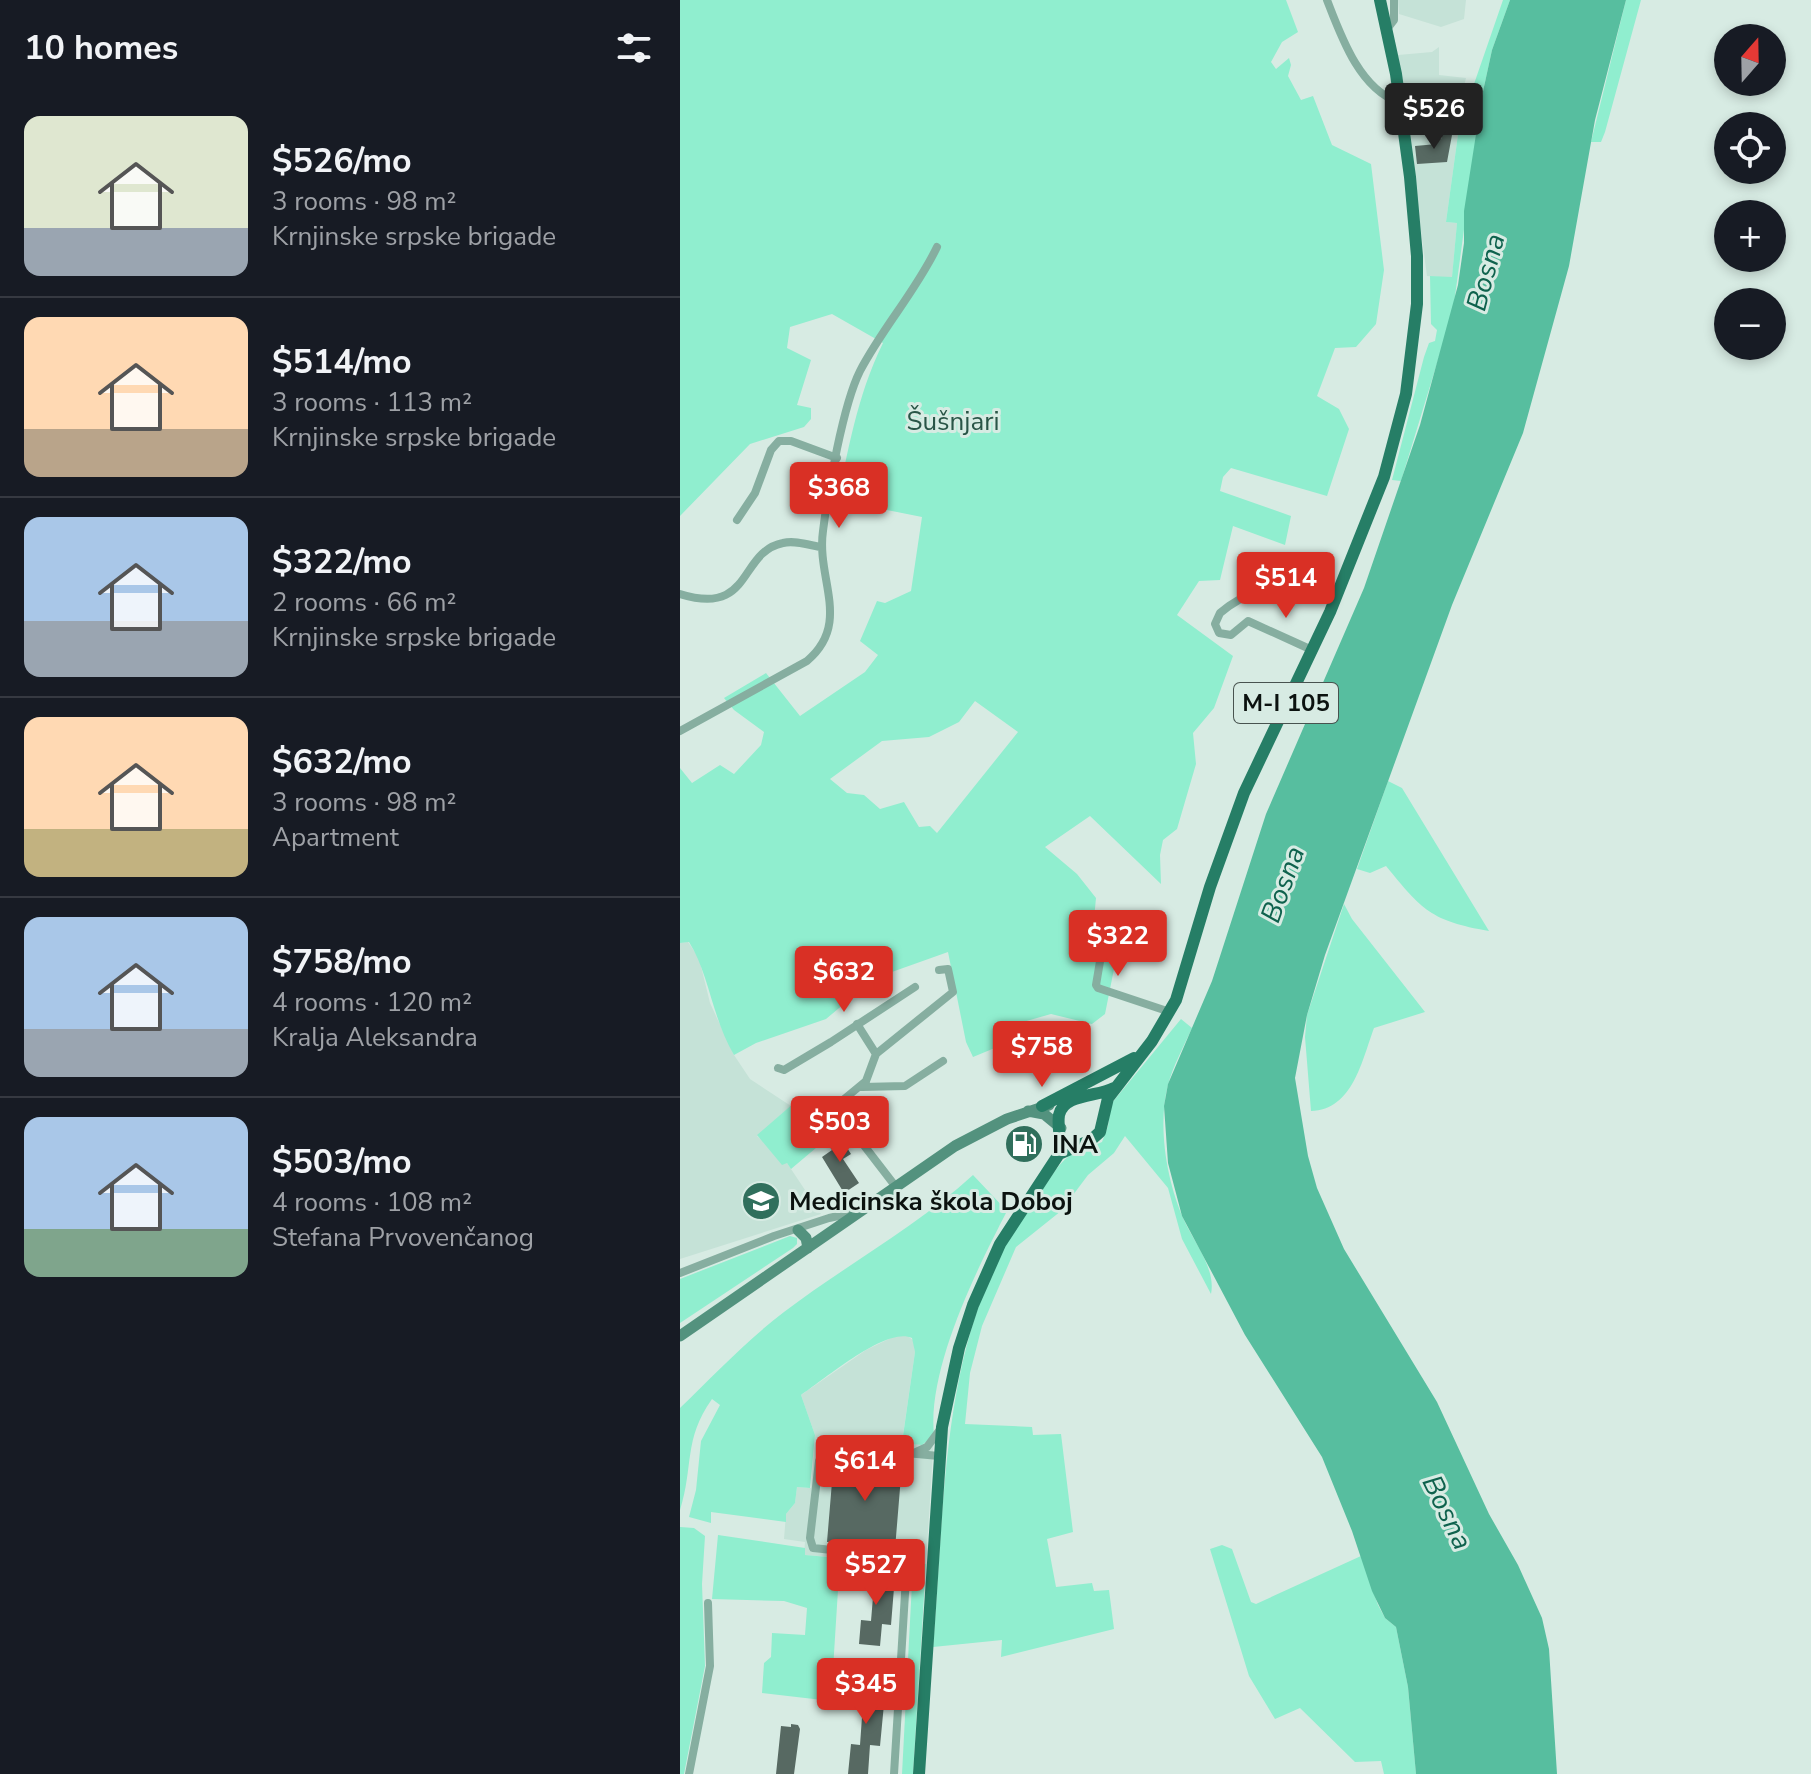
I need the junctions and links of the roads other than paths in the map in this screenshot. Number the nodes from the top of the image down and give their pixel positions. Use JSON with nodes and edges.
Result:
{"nodes":[{"id":1,"x":1327,"y":0,"type":"edge"},
{"id":2,"x":1380,"y":0,"type":"edge"},
{"id":3,"x":1394,"y":0,"type":"edge"},
{"id":4,"x":1387,"y":29,"type":"junction"},
{"id":5,"x":1398,"y":102,"type":"junction"},
{"id":6,"x":937,"y":247,"type":"dead end"},
{"id":7,"x":837,"y":458,"type":"junction"},
{"id":8,"x":737,"y":520,"type":"dead end"},
{"id":9,"x":820,"y":547,"type":"junction"},
{"id":10,"x":1253,"y":591,"type":"dead end"},
{"id":11,"x":680,"y":594,"type":"edge"},
{"id":12,"x":1312,"y":650,"type":"junction"},
{"id":13,"x":680,"y":731,"type":"edge"},
{"id":14,"x":1107,"y":920,"type":"dead end"},
{"id":15,"x":939,"y":970,"type":"dead end"},
{"id":16,"x":915,"y":987,"type":"dead end"},
{"id":17,"x":1170,"y":1012,"type":"junction"},
{"id":18,"x":857,"y":1024,"type":"junction"},
{"id":19,"x":1143,"y":1051,"type":"junction"},
{"id":20,"x":876,"y":1054,"type":"junction"},
{"id":21,"x":943,"y":1061,"type":"dead end"},
{"id":22,"x":778,"y":1068,"type":"dead end"},
{"id":23,"x":862,"y":1087,"type":"junction"},
{"id":24,"x":1116,"y":1087,"type":"junction"},
{"id":25,"x":1085,"y":1098,"type":"junction"},
{"id":26,"x":1069,"y":1101,"type":"junction"},
{"id":27,"x":1042,"y":1106,"type":"junction"},
{"id":28,"x":1024,"y":1112,"type":"junction"},
{"id":29,"x":1103,"y":1115,"type":"junction"},
{"id":30,"x":1061,"y":1130,"type":"junction"},
{"id":31,"x":1085,"y":1142,"type":"junction"},
{"id":32,"x":1059,"y":1154,"type":"junction"},
{"id":33,"x":896,"y":1187,"type":"junction"},
{"id":34,"x":861,"y":1212,"type":"junction"},
{"id":35,"x":798,"y":1230,"type":"junction"},
{"id":36,"x":827,"y":1235,"type":"junction"},
{"id":37,"x":808,"y":1248,"type":"junction"},
{"id":38,"x":680,"y":1273,"type":"edge"},
{"id":39,"x":680,"y":1336,"type":"edge"},
{"id":40,"x":942,"y":1427,"type":"junction"},
{"id":41,"x":912,"y":1453,"type":"junction"},
{"id":42,"x":939,"y":1456,"type":"junction"},
{"id":43,"x":708,"y":1603,"type":"dead end"},
{"id":44,"x":689,"y":1774,"type":"edge"},
{"id":45,"x":894,"y":1774,"type":"edge"},
{"id":46,"x":919,"y":1774,"type":"edge"}],
"edges":[{"from":1,"to":5,"type":"street"},
{"from":2,"to":4,"type":"main road","number":"M-I 105"},
{"from":3,"to":4,"type":"street"},
{"from":4,"to":5,"type":"main road","number":"M-I 105"},
{"from":5,"to":12,"type":"main road","number":"M-I 105"},
{"from":6,"to":7,"type":"street"},
{"from":7,"to":8,"type":"street"},
{"from":7,"to":9,"type":"street"},
{"from":9,"to":11,"type":"street"},
{"from":9,"to":13,"type":"street"},
{"from":10,"to":12,"type":"street"},
{"from":12,"to":17,"type":"main road","number":"M-I 105"},
{"from":14,"to":17,"type":"street"},
{"from":15,"to":20,"type":"street"},
{"from":16,"to":18,"type":"street"},
{"from":17,"to":19,"type":"main road","number":"M-I 105"},
{"from":18,"to":20,"type":"street"},
{"from":18,"to":22,"type":"street"},
{"from":19,"to":24,"type":"main road","number":"M-I 105"},
{"from":19,"to":27,"type":"main road"},
{"from":20,"to":23,"type":"street"},
{"from":21,"to":23,"type":"street"},
{"from":23,"to":33,"type":"street"},
{"from":24,"to":25,"type":"main road"},
{"from":24,"to":29,"type":"main road","number":"M-I 105"},
{"from":25,"to":26,"type":"main road"},
{"from":25,"to":29,"type":"main road"},
{"from":26,"to":27,"type":"street"},
{"from":26,"to":30,"type":"main road"},
{"from":27,"to":28,"type":"street"},
{"from":28,"to":30,"type":"street"},
{"from":28,"to":33,"type":"street"},
{"from":29,"to":31,"type":"main road","number":"M-I 105"},
{"from":30,"to":31,"type":"main road"},
{"from":30,"to":32,"type":"main road"},
{"from":31,"to":32,"type":"main road"},
{"from":32,"to":40,"type":"main road"},
{"from":33,"to":34,"type":"street"},
{"from":34,"to":35,"type":"street"},
{"from":34,"to":36,"type":"street"},
{"from":35,"to":36,"type":"street"},
{"from":35,"to":37,"type":"street"},
{"from":35,"to":38,"type":"street"},
{"from":36,"to":37,"type":"street"},
{"from":37,"to":39,"type":"street"},
{"from":40,"to":41,"type":"street"},
{"from":40,"to":42,"type":"main road"},
{"from":41,"to":42,"type":"street"},
{"from":41,"to":45,"type":"street"},
{"from":42,"to":46,"type":"main road"},
{"from":43,"to":44,"type":"street"}]}
